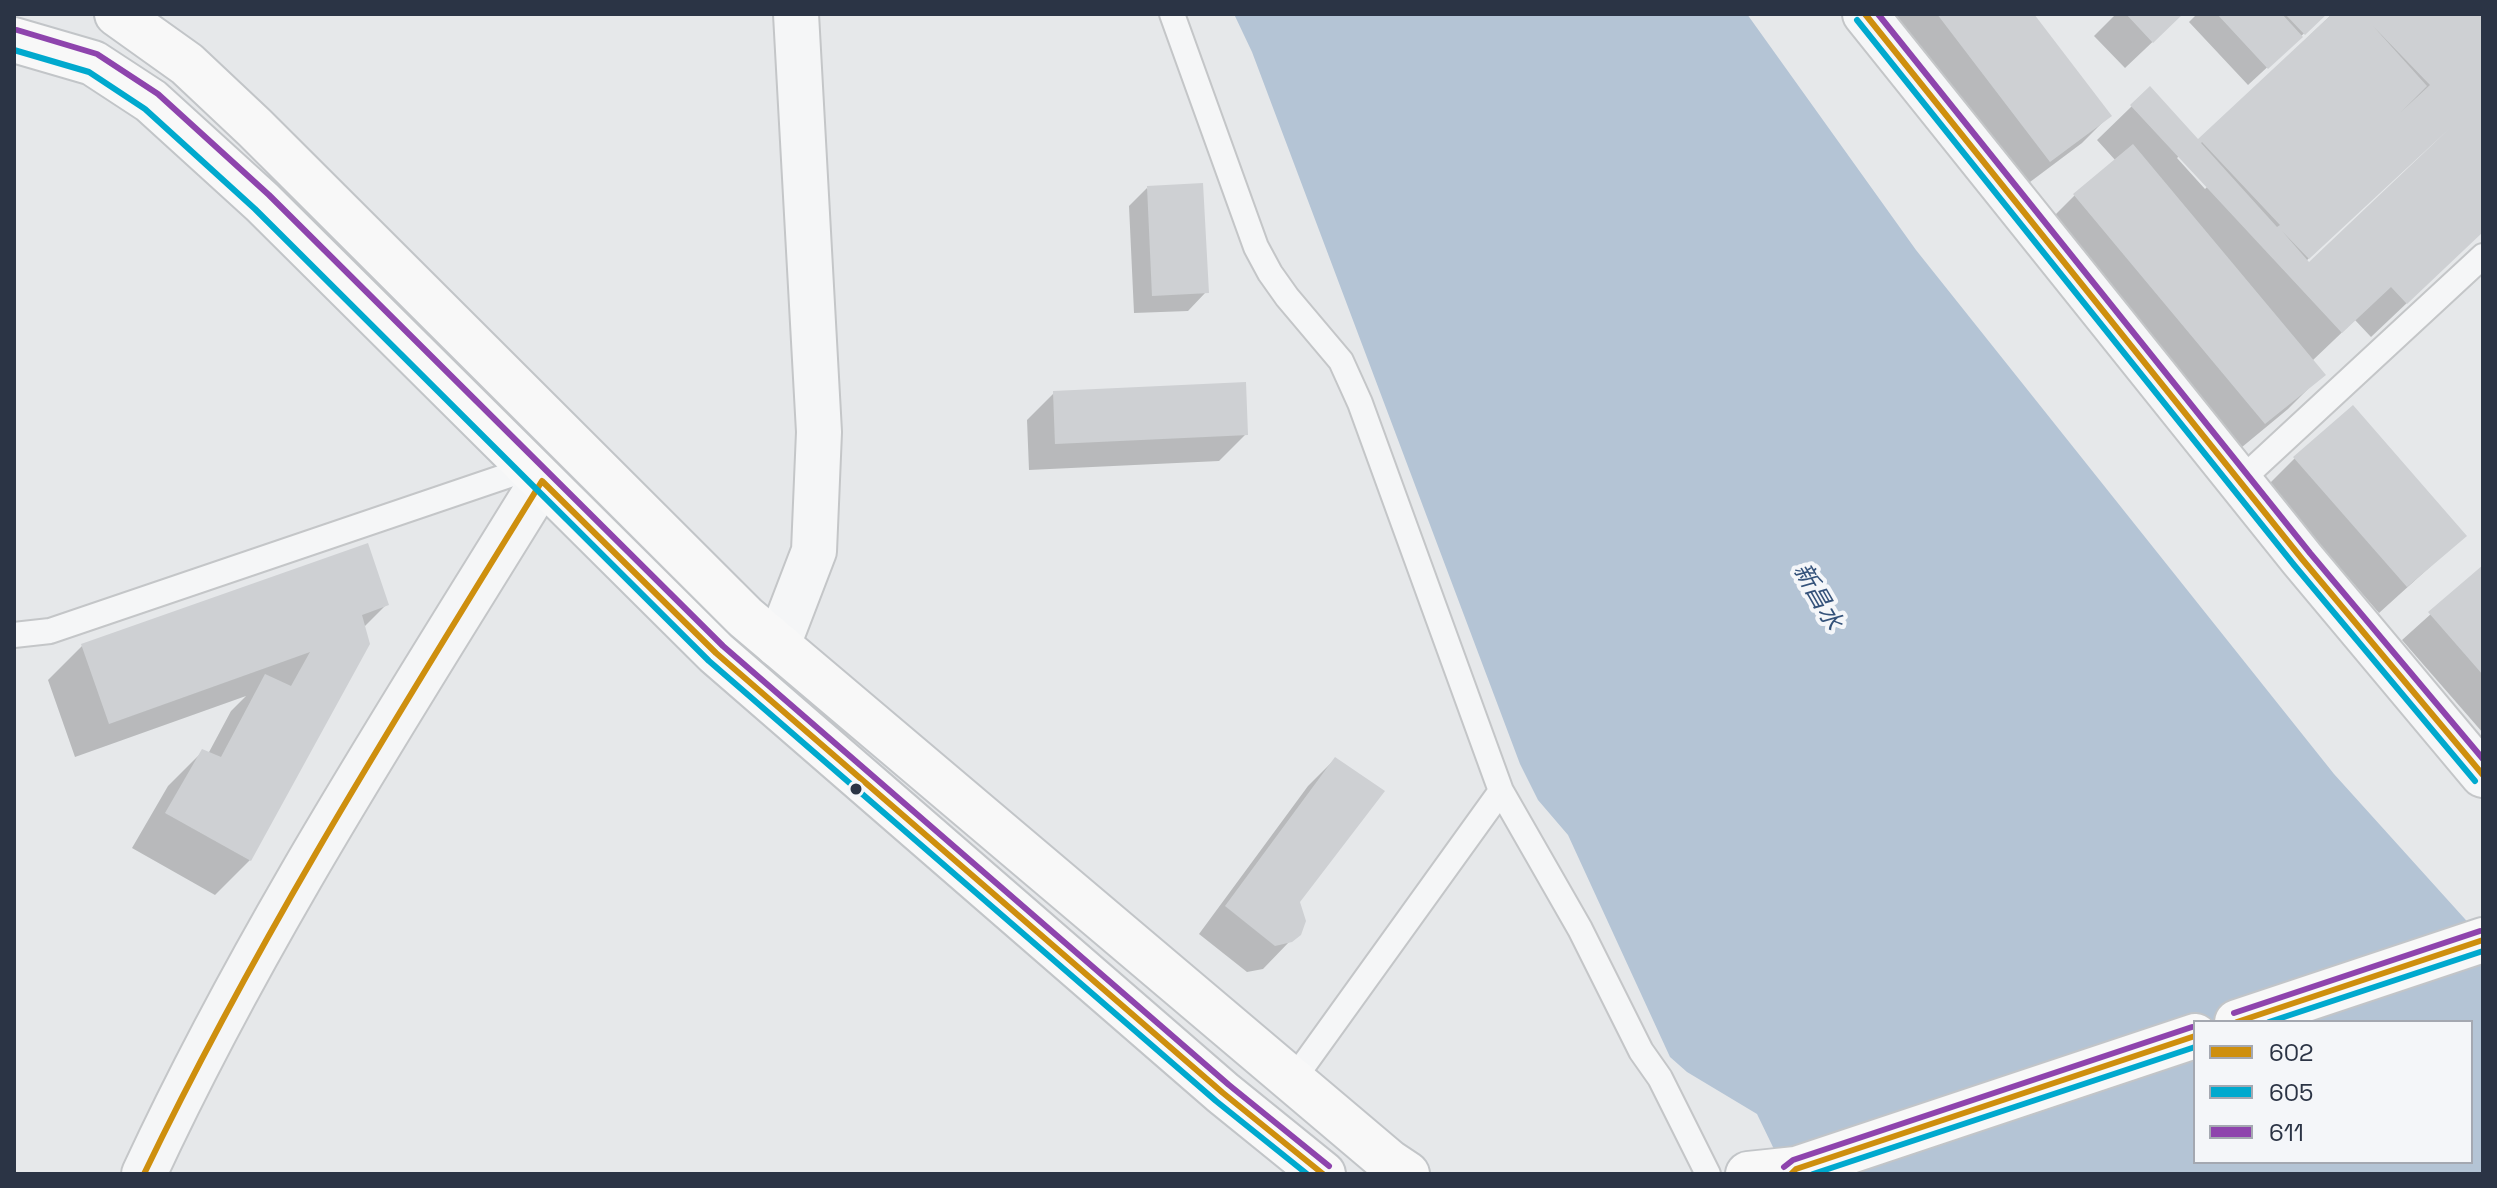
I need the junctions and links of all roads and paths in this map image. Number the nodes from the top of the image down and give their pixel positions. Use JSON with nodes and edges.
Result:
{"nodes":[{"id":1,"x":117,"y":14,"type":"edge"},
{"id":2,"x":796,"y":14,"type":"edge"},
{"id":3,"x":1172,"y":14,"type":"edge"},
{"id":4,"x":1865,"y":14,"type":"edge"},
{"id":5,"x":14,"y":40,"type":"edge"},
{"id":6,"x":2483,"y":256,"type":"edge"},
{"id":7,"x":536,"y":474,"type":"junction"},
{"id":8,"x":2240,"y":481,"type":"junction"},
{"id":9,"x":14,"y":635,"type":"edge"},
{"id":10,"x":778,"y":645,"type":"junction"},
{"id":11,"x":2483,"y":775,"type":"edge"},
{"id":12,"x":1501,"y":791,"type":"junction"},
{"id":13,"x":2483,"y":940,"type":"edge"},
{"id":14,"x":2243,"y":1020,"type":"edge"},
{"id":15,"x":2193,"y":1037,"type":"edge"},
{"id":16,"x":1293,"y":1080,"type":"junction"},
{"id":17,"x":1794,"y":1171,"type":"edge"},
{"id":18,"x":144,"y":1174,"type":"edge"},
{"id":19,"x":1323,"y":1174,"type":"edge"},
{"id":20,"x":1407,"y":1174,"type":"edge"},
{"id":21,"x":1708,"y":1174,"type":"edge"},
{"id":22,"x":1748,"y":1174,"type":"edge"}],
"edges":[{"from":1,"to":10,"type":"main road"},
{"from":2,"to":10,"type":"street"},
{"from":3,"to":12,"type":"lane"},
{"from":4,"to":8,"type":"street"},
{"from":5,"to":7,"type":"main road"},
{"from":6,"to":8,"type":"lane"},
{"from":7,"to":9,"type":"lane"},
{"from":7,"to":18,"type":"street"},
{"from":7,"to":19,"type":"main road"},
{"from":8,"to":11,"type":"street"},
{"from":10,"to":16,"type":"main road"},
{"from":12,"to":16,"type":"lane"},
{"from":12,"to":21,"type":"lane"},
{"from":13,"to":14,"type":"main road"},
{"from":15,"to":17,"type":"main road"},
{"from":16,"to":20,"type":"main road"},
{"from":17,"to":22,"type":"main road"}]}
